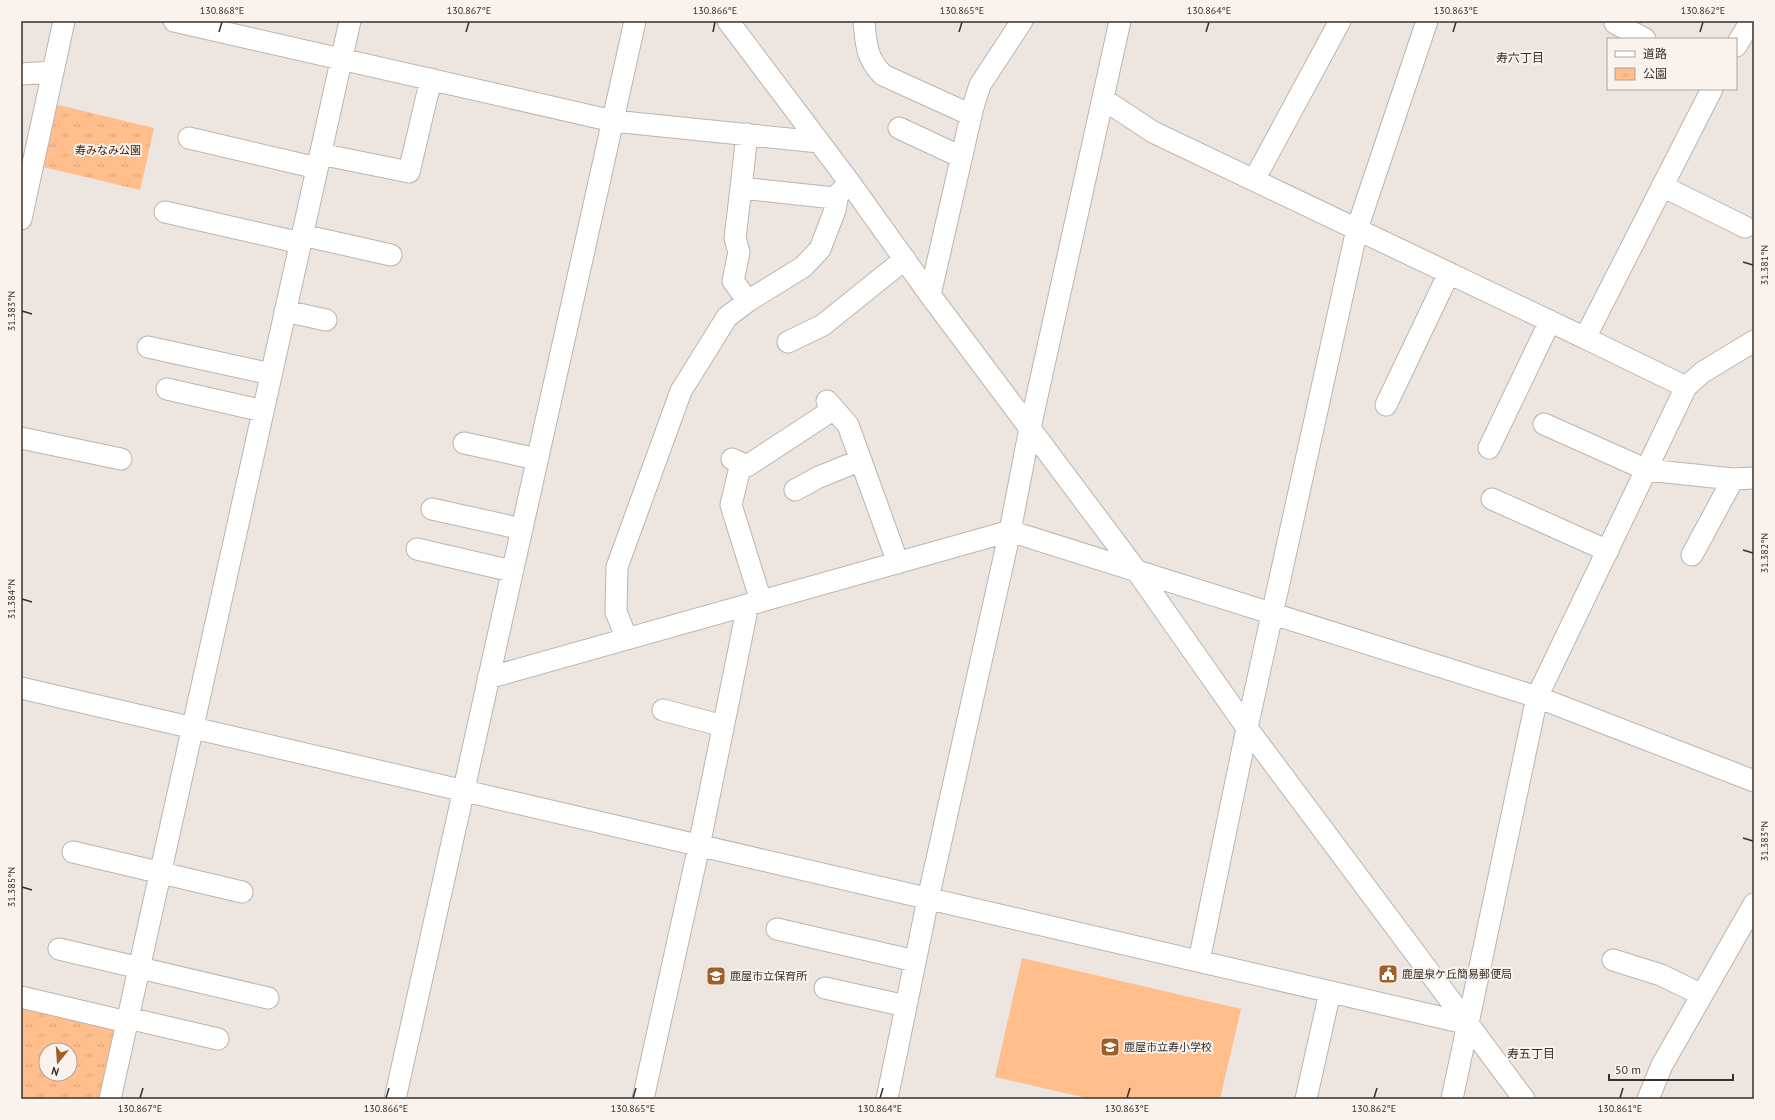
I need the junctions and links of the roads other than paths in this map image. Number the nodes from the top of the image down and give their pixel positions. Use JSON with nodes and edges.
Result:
{"nodes":[{"id":1,"x":64,"y":21,"type":"edge"},
{"id":2,"x":174,"y":21,"type":"edge"},
{"id":3,"x":350,"y":21,"type":"edge"},
{"id":4,"x":635,"y":21,"type":"edge"},
{"id":5,"x":728,"y":21,"type":"edge"},
{"id":6,"x":864,"y":21,"type":"edge"},
{"id":7,"x":1022,"y":21,"type":"edge"},
{"id":8,"x":1120,"y":21,"type":"edge"},
{"id":9,"x":1340,"y":21,"type":"edge"},
{"id":10,"x":1427,"y":21,"type":"edge"},
{"id":11,"x":1751,"y":21,"type":"edge"},
{"id":12,"x":1615,"y":23,"type":"dead end"},
{"id":13,"x":245,"y":29,"type":"edge"},
{"id":14,"x":1643,"y":38,"type":"edge"},
{"id":15,"x":1737,"y":44,"type":"edge"},
{"id":16,"x":342,"y":59,"type":"junction"},
{"id":17,"x":53,"y":72,"type":"junction"},
{"id":18,"x":21,"y":74,"type":"edge"},
{"id":19,"x":431,"y":79,"type":"junction"},
{"id":20,"x":1711,"y":90,"type":"edge"},
{"id":21,"x":1103,"y":99,"type":"junction"},
{"id":22,"x":971,"y":115,"type":"junction"},
{"id":23,"x":613,"y":121,"type":"junction"},
{"id":24,"x":899,"y":128,"type":"dead end"},
{"id":25,"x":747,"y":134,"type":"junction"},
{"id":26,"x":189,"y":138,"type":"dead end"},
{"id":27,"x":819,"y":142,"type":"junction"},
{"id":28,"x":961,"y":157,"type":"junction"},
{"id":29,"x":319,"y":161,"type":"junction"},
{"id":30,"x":1254,"y":180,"type":"junction"},
{"id":31,"x":1662,"y":186,"type":"junction"},
{"id":32,"x":741,"y":188,"type":"junction"},
{"id":33,"x":844,"y":188,"type":"junction"},
{"id":34,"x":165,"y":212,"type":"dead end"},
{"id":35,"x":21,"y":219,"type":"edge"},
{"id":36,"x":1745,"y":227,"type":"dead end"},
{"id":37,"x":1357,"y":229,"type":"junction"},
{"id":38,"x":301,"y":239,"type":"junction"},
{"id":39,"x":391,"y":255,"type":"dead end"},
{"id":40,"x":905,"y":259,"type":"junction"},
{"id":41,"x":1449,"y":273,"type":"junction"},
{"id":42,"x":930,"y":295,"type":"junction"},
{"id":43,"x":748,"y":301,"type":"junction"},
{"id":44,"x":285,"y":311,"type":"junction"},
{"id":45,"x":326,"y":320,"type":"dead end"},
{"id":46,"x":1550,"y":321,"type":"junction"},
{"id":47,"x":1585,"y":338,"type":"junction"},
{"id":48,"x":1754,"y":341,"type":"edge"},
{"id":49,"x":788,"y":342,"type":"dead end"},
{"id":50,"x":148,"y":346,"type":"dead end"},
{"id":51,"x":271,"y":374,"type":"junction"},
{"id":52,"x":1686,"y":386,"type":"junction"},
{"id":53,"x":167,"y":389,"type":"dead end"},
{"id":54,"x":1386,"y":405,"type":"dead end"},
{"id":55,"x":263,"y":411,"type":"junction"},
{"id":56,"x":1544,"y":424,"type":"dead end"},
{"id":57,"x":1030,"y":428,"type":"junction"},
{"id":58,"x":21,"y":438,"type":"edge"},
{"id":59,"x":464,"y":443,"type":"dead end"},
{"id":60,"x":1489,"y":448,"type":"dead end"},
{"id":61,"x":121,"y":459,"type":"dead end"},
{"id":62,"x":537,"y":459,"type":"junction"},
{"id":63,"x":861,"y":460,"type":"junction"},
{"id":64,"x":1647,"y":470,"type":"junction"},
{"id":65,"x":1754,"y":478,"type":"edge"},
{"id":66,"x":1733,"y":479,"type":"junction"},
{"id":67,"x":795,"y":490,"type":"dead end"},
{"id":68,"x":1492,"y":499,"type":"dead end"},
{"id":69,"x":432,"y":509,"type":"dead end"},
{"id":70,"x":522,"y":529,"type":"junction"},
{"id":71,"x":1010,"y":531,"type":"junction"},
{"id":72,"x":417,"y":549,"type":"dead end"},
{"id":73,"x":1608,"y":551,"type":"junction"},
{"id":74,"x":1692,"y":555,"type":"dead end"},
{"id":75,"x":898,"y":563,"type":"junction"},
{"id":76,"x":1136,"y":570,"type":"junction"},
{"id":77,"x":512,"y":571,"type":"junction"},
{"id":78,"x":755,"y":603,"type":"junction"},
{"id":79,"x":1274,"y":615,"type":"junction"},
{"id":80,"x":628,"y":639,"type":"junction"},
{"id":81,"x":488,"y":678,"type":"junction"},
{"id":82,"x":21,"y":688,"type":"edge"},
{"id":83,"x":1537,"y":697,"type":"junction"},
{"id":84,"x":663,"y":710,"type":"dead end"},
{"id":85,"x":723,"y":726,"type":"junction"},
{"id":86,"x":193,"y":727,"type":"junction"},
{"id":87,"x":1247,"y":728,"type":"junction"},
{"id":88,"x":1754,"y":781,"type":"edge"},
{"id":89,"x":464,"y":790,"type":"junction"},
{"id":90,"x":699,"y":846,"type":"junction"},
{"id":91,"x":73,"y":852,"type":"dead end"},
{"id":92,"x":160,"y":872,"type":"junction"},
{"id":93,"x":242,"y":892,"type":"dead end"},
{"id":94,"x":928,"y":899,"type":"junction"},
{"id":95,"x":1754,"y":904,"type":"edge"},
{"id":96,"x":777,"y":930,"type":"dead end"},
{"id":97,"x":59,"y":949,"type":"dead end"},
{"id":98,"x":1613,"y":960,"type":"dead end"},
{"id":99,"x":915,"y":961,"type":"junction"},
{"id":100,"x":1199,"y":961,"type":"junction"},
{"id":101,"x":139,"y":968,"type":"junction"},
{"id":102,"x":825,"y":988,"type":"dead end"},
{"id":103,"x":1330,"y":992,"type":"junction"},
{"id":104,"x":1702,"y":995,"type":"junction"},
{"id":105,"x":21,"y":997,"type":"edge"},
{"id":106,"x":268,"y":998,"type":"dead end"},
{"id":107,"x":906,"y":1006,"type":"junction"},
{"id":108,"x":127,"y":1020,"type":"junction"},
{"id":109,"x":1469,"y":1024,"type":"junction"},
{"id":110,"x":218,"y":1039,"type":"dead end"},
{"id":111,"x":110,"y":1099,"type":"edge"},
{"id":112,"x":395,"y":1099,"type":"edge"},
{"id":113,"x":642,"y":1099,"type":"edge"},
{"id":114,"x":886,"y":1099,"type":"edge"},
{"id":115,"x":1306,"y":1099,"type":"edge"},
{"id":116,"x":1452,"y":1099,"type":"edge"},
{"id":117,"x":1524,"y":1099,"type":"edge"},
{"id":118,"x":1648,"y":1099,"type":"edge"}],
"edges":[{"from":1,"to":17,"type":"street"},
{"from":2,"to":13,"type":"street"},
{"from":3,"to":16,"type":"street"},
{"from":4,"to":23,"type":"street"},
{"from":5,"to":27,"type":"street"},
{"from":6,"to":22,"type":"street"},
{"from":7,"to":22,"type":"street"},
{"from":8,"to":21,"type":"street"},
{"from":9,"to":30,"type":"street"},
{"from":10,"to":37,"type":"street"},
{"from":11,"to":15,"type":"street"},
{"from":12,"to":14,"type":"street"},
{"from":13,"to":16,"type":"street"},
{"from":16,"to":19,"type":"street"},
{"from":16,"to":29,"type":"street"},
{"from":17,"to":18,"type":"street"},
{"from":17,"to":35,"type":"street"},
{"from":19,"to":23,"type":"street"},
{"from":19,"to":29,"type":"street"},
{"from":20,"to":31,"type":"street"},
{"from":21,"to":30,"type":"street"},
{"from":21,"to":57,"type":"street"},
{"from":22,"to":28,"type":"street"},
{"from":23,"to":25,"type":"street"},
{"from":23,"to":62,"type":"street"},
{"from":24,"to":28,"type":"street"},
{"from":25,"to":27,"type":"street"},
{"from":25,"to":32,"type":"street"},
{"from":26,"to":29,"type":"street"},
{"from":27,"to":33,"type":"street"},
{"from":28,"to":42,"type":"street"},
{"from":29,"to":38,"type":"street"},
{"from":30,"to":37,"type":"street"},
{"from":31,"to":36,"type":"street"},
{"from":31,"to":47,"type":"street"},
{"from":32,"to":33,"type":"street"},
{"from":32,"to":43,"type":"street"},
{"from":33,"to":40,"type":"street"},
{"from":33,"to":43,"type":"street"},
{"from":34,"to":38,"type":"street"},
{"from":37,"to":41,"type":"street"},
{"from":37,"to":79,"type":"street"},
{"from":38,"to":39,"type":"street"},
{"from":38,"to":44,"type":"street"},
{"from":40,"to":42,"type":"street"},
{"from":40,"to":49,"type":"street"},
{"from":41,"to":46,"type":"street"},
{"from":41,"to":54,"type":"street"},
{"from":42,"to":57,"type":"street"},
{"from":43,"to":80,"type":"street"},
{"from":44,"to":45,"type":"street"},
{"from":44,"to":51,"type":"street"},
{"from":46,"to":47,"type":"street"},
{"from":46,"to":60,"type":"street"},
{"from":47,"to":52,"type":"street"},
{"from":48,"to":52,"type":"street"},
{"from":50,"to":51,"type":"street"},
{"from":51,"to":55,"type":"street"},
{"from":52,"to":64,"type":"street"},
{"from":53,"to":55,"type":"street"},
{"from":55,"to":86,"type":"street"},
{"from":56,"to":64,"type":"street"},
{"from":57,"to":71,"type":"street"},
{"from":57,"to":76,"type":"street"},
{"from":58,"to":61,"type":"street"},
{"from":59,"to":62,"type":"street"},
{"from":62,"to":70,"type":"street"},
{"from":63,"to":67,"type":"street"},
{"from":63,"to":75,"type":"street"},
{"from":63,"to":78,"type":"street"},
{"from":64,"to":66,"type":"street"},
{"from":64,"to":73,"type":"street"},
{"from":65,"to":66,"type":"street"},
{"from":66,"to":74,"type":"street"},
{"from":68,"to":73,"type":"street"},
{"from":69,"to":70,"type":"street"},
{"from":70,"to":77,"type":"street"},
{"from":71,"to":75,"type":"street"},
{"from":71,"to":76,"type":"street"},
{"from":71,"to":94,"type":"street"},
{"from":72,"to":77,"type":"street"},
{"from":73,"to":83,"type":"street"},
{"from":75,"to":78,"type":"street"},
{"from":76,"to":79,"type":"street"},
{"from":76,"to":87,"type":"street"},
{"from":77,"to":81,"type":"street"},
{"from":78,"to":80,"type":"street"},
{"from":78,"to":85,"type":"street"},
{"from":79,"to":83,"type":"street"},
{"from":79,"to":87,"type":"street"},
{"from":80,"to":81,"type":"street"},
{"from":81,"to":89,"type":"street"},
{"from":82,"to":86,"type":"street"},
{"from":83,"to":88,"type":"street"},
{"from":83,"to":109,"type":"street"},
{"from":84,"to":85,"type":"street"},
{"from":85,"to":90,"type":"street"},
{"from":86,"to":89,"type":"street"},
{"from":86,"to":92,"type":"street"},
{"from":87,"to":100,"type":"street"},
{"from":87,"to":109,"type":"street"},
{"from":89,"to":90,"type":"street"},
{"from":89,"to":112,"type":"street"},
{"from":90,"to":94,"type":"street"},
{"from":90,"to":113,"type":"street"},
{"from":91,"to":92,"type":"street"},
{"from":92,"to":93,"type":"street"},
{"from":92,"to":101,"type":"street"},
{"from":94,"to":99,"type":"street"},
{"from":94,"to":100,"type":"street"},
{"from":95,"to":104,"type":"street"},
{"from":96,"to":99,"type":"street"},
{"from":97,"to":101,"type":"street"},
{"from":98,"to":104,"type":"street"},
{"from":99,"to":107,"type":"street"},
{"from":100,"to":103,"type":"street"},
{"from":101,"to":106,"type":"street"},
{"from":101,"to":108,"type":"street"},
{"from":102,"to":107,"type":"street"},
{"from":103,"to":109,"type":"street"},
{"from":103,"to":115,"type":"street"},
{"from":104,"to":118,"type":"street"},
{"from":105,"to":108,"type":"street"},
{"from":107,"to":114,"type":"street"},
{"from":108,"to":110,"type":"street"},
{"from":108,"to":111,"type":"street"},
{"from":109,"to":116,"type":"street"},
{"from":109,"to":117,"type":"street"}]}
